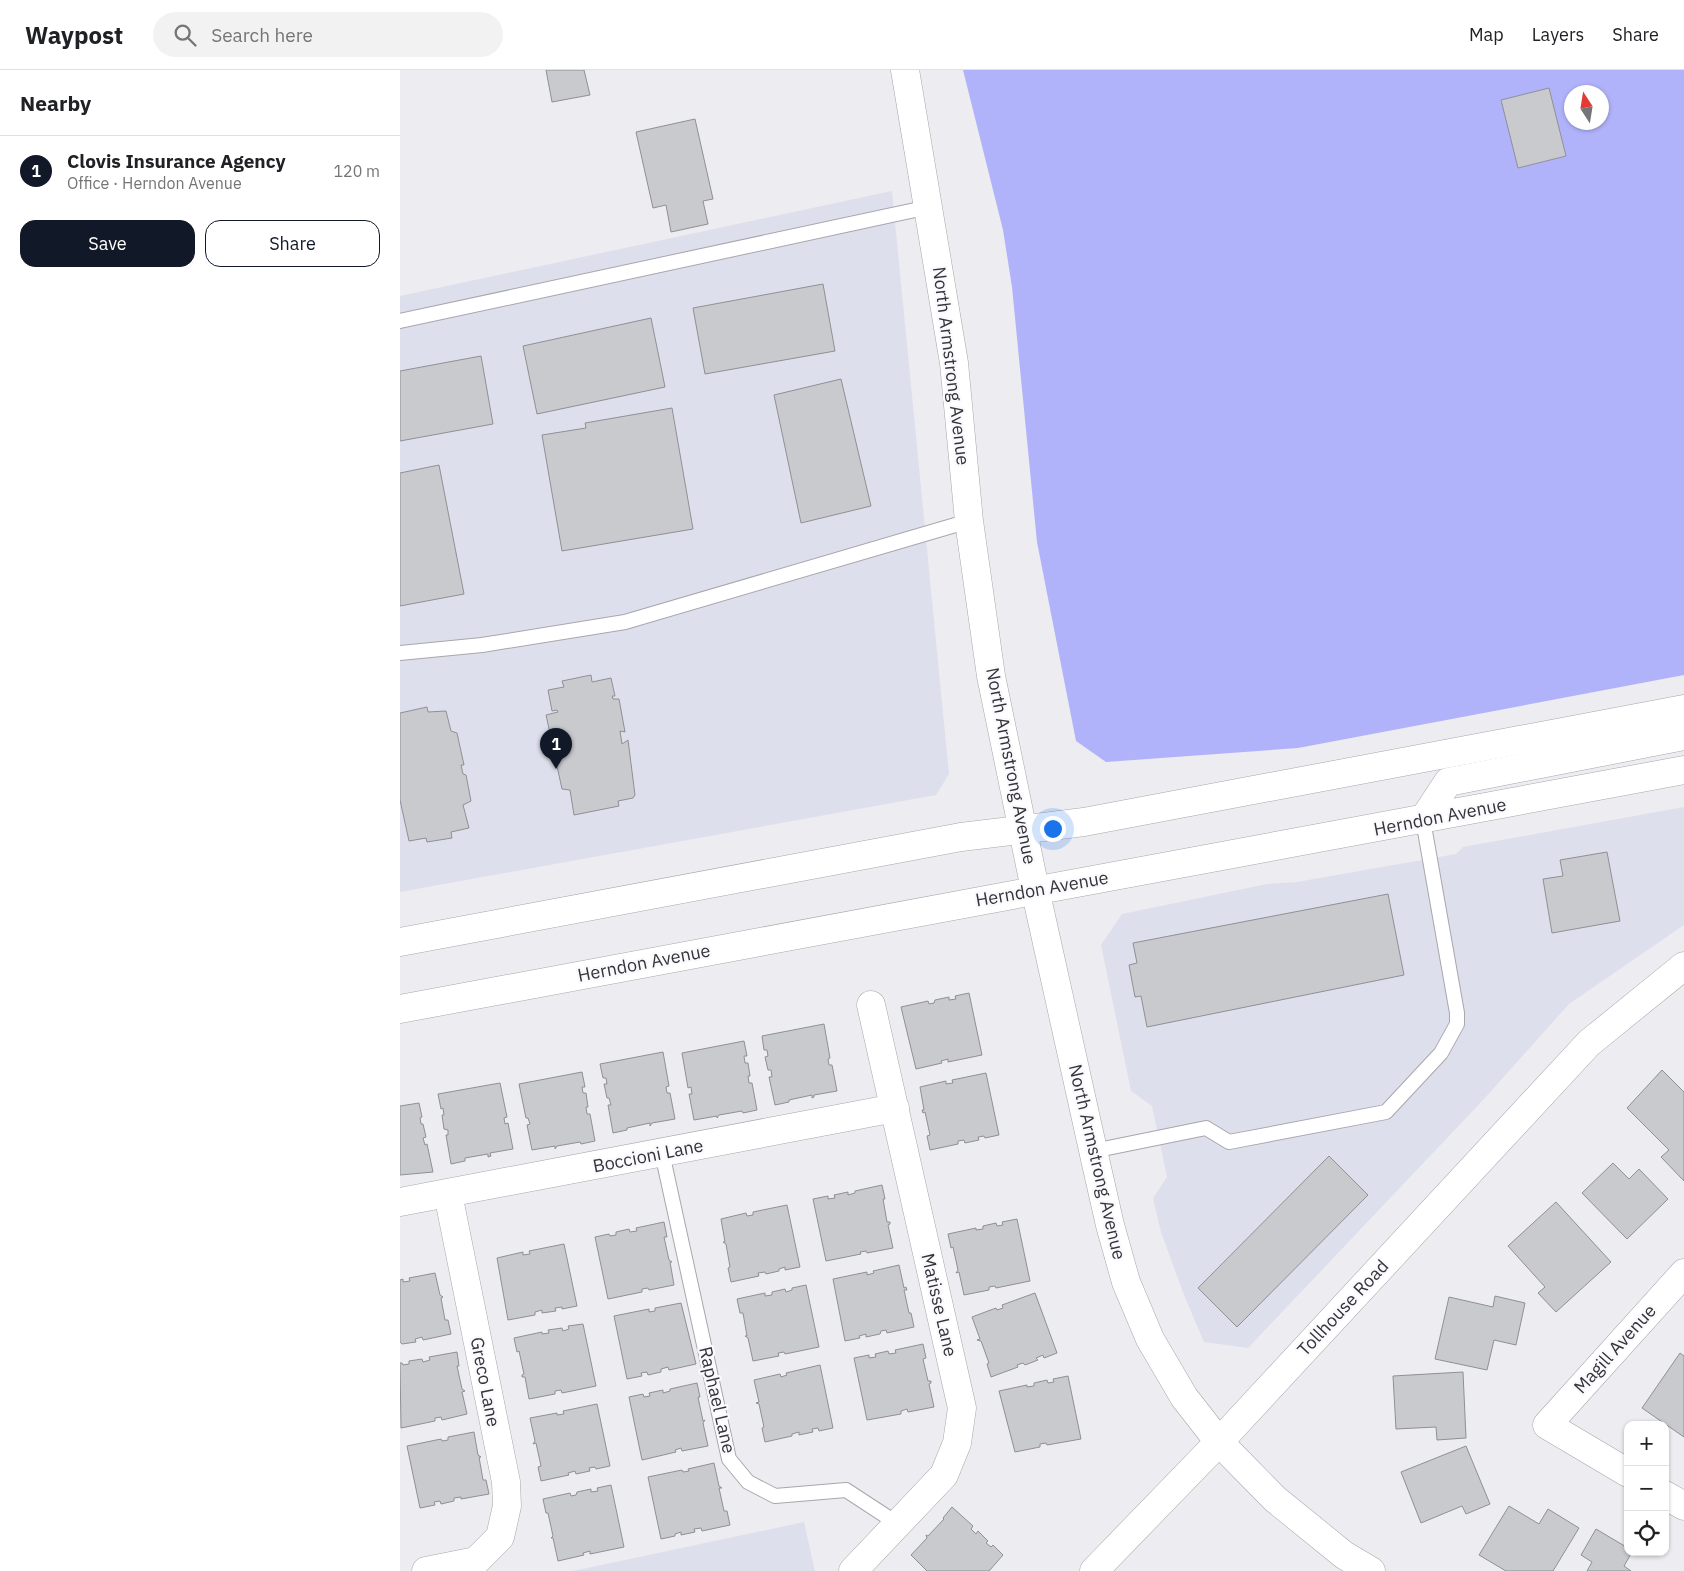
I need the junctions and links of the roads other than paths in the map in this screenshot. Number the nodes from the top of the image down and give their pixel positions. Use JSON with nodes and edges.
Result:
{"nodes":[{"id":1,"x":905,"y":70,"type":"edge"},
{"id":2,"x":928,"y":207,"type":"junction"},
{"id":3,"x":400,"y":321,"type":"edge"},
{"id":4,"x":970,"y":521,"type":"junction"},
{"id":5,"x":400,"y":653,"type":"edge"},
{"id":6,"x":1684,"y":709,"type":"edge"},
{"id":7,"x":1684,"y":736,"type":"edge"},
{"id":8,"x":1684,"y":770,"type":"edge"},
{"id":9,"x":1423,"y":820,"type":"junction"},
{"id":10,"x":1023,"y":830,"type":"junction"},
{"id":11,"x":1035,"y":890,"type":"junction"},
{"id":12,"x":400,"y":942,"type":"edge"},
{"id":13,"x":1684,"y":966,"type":"edge"},
{"id":14,"x":871,"y":1005,"type":"dead end"},
{"id":15,"x":400,"y":1009,"type":"edge"},
{"id":16,"x":895,"y":1108,"type":"junction"},
{"id":17,"x":1093,"y":1151,"type":"junction"},
{"id":18,"x":662,"y":1153,"type":"junction"},
{"id":19,"x":448,"y":1194,"type":"junction"},
{"id":20,"x":400,"y":1202,"type":"edge"},
{"id":21,"x":1684,"y":1273,"type":"edge"},
{"id":22,"x":1219,"y":1442,"type":"junction"},
{"id":23,"x":1624,"y":1471,"type":"edge"},
{"id":24,"x":1669,"y":1497,"type":"edge"},
{"id":25,"x":1684,"y":1506,"type":"edge"},
{"id":26,"x":898,"y":1524,"type":"junction"},
{"id":27,"x":426,"y":1571,"type":"edge"},
{"id":28,"x":853,"y":1571,"type":"edge"},
{"id":29,"x":1094,"y":1571,"type":"edge"},
{"id":30,"x":1371,"y":1571,"type":"edge"}],
"edges":[{"from":1,"to":2,"type":"street","name":"North Armstrong Avenue"},
{"from":2,"to":3,"type":"lane"},
{"from":2,"to":4,"type":"street","name":"North Armstrong Avenue"},
{"from":4,"to":5,"type":"lane"},
{"from":4,"to":10,"type":"street","name":"North Armstrong Avenue"},
{"from":6,"to":10,"type":"street"},
{"from":7,"to":9,"type":"street"},
{"from":8,"to":9,"type":"street","name":"Herndon Avenue"},
{"from":9,"to":11,"type":"street","name":"Herndon Avenue"},
{"from":9,"to":17,"type":"lane"},
{"from":10,"to":11,"type":"street","name":"North Armstrong Avenue"},
{"from":10,"to":12,"type":"street"},
{"from":11,"to":15,"type":"street","name":"Herndon Avenue"},
{"from":11,"to":17,"type":"street","name":"North Armstrong Avenue"},
{"from":13,"to":22,"type":"street","name":"Tollhouse Road"},
{"from":14,"to":16,"type":"street","name":"Matisse Lane"},
{"from":16,"to":18,"type":"street","name":"Boccioni Lane"},
{"from":16,"to":26,"type":"street","name":"Matisse Lane"},
{"from":17,"to":22,"type":"street","name":"North Armstrong Avenue"},
{"from":18,"to":19,"type":"street","name":"Boccioni Lane"},
{"from":18,"to":26,"type":"lane","name":"Raphael Lane"},
{"from":19,"to":20,"type":"street","name":"Boccioni Lane"},
{"from":19,"to":27,"type":"street","name":"Greco Lane"},
{"from":21,"to":23,"type":"street","name":"Magill Avenue"},
{"from":22,"to":29,"type":"street","name":"Tollhouse Road"},
{"from":22,"to":30,"type":"street","name":"North Armstrong Avenue"},
{"from":24,"to":25,"type":"street"},
{"from":26,"to":28,"type":"street","name":"Matisse Lane"}]}
